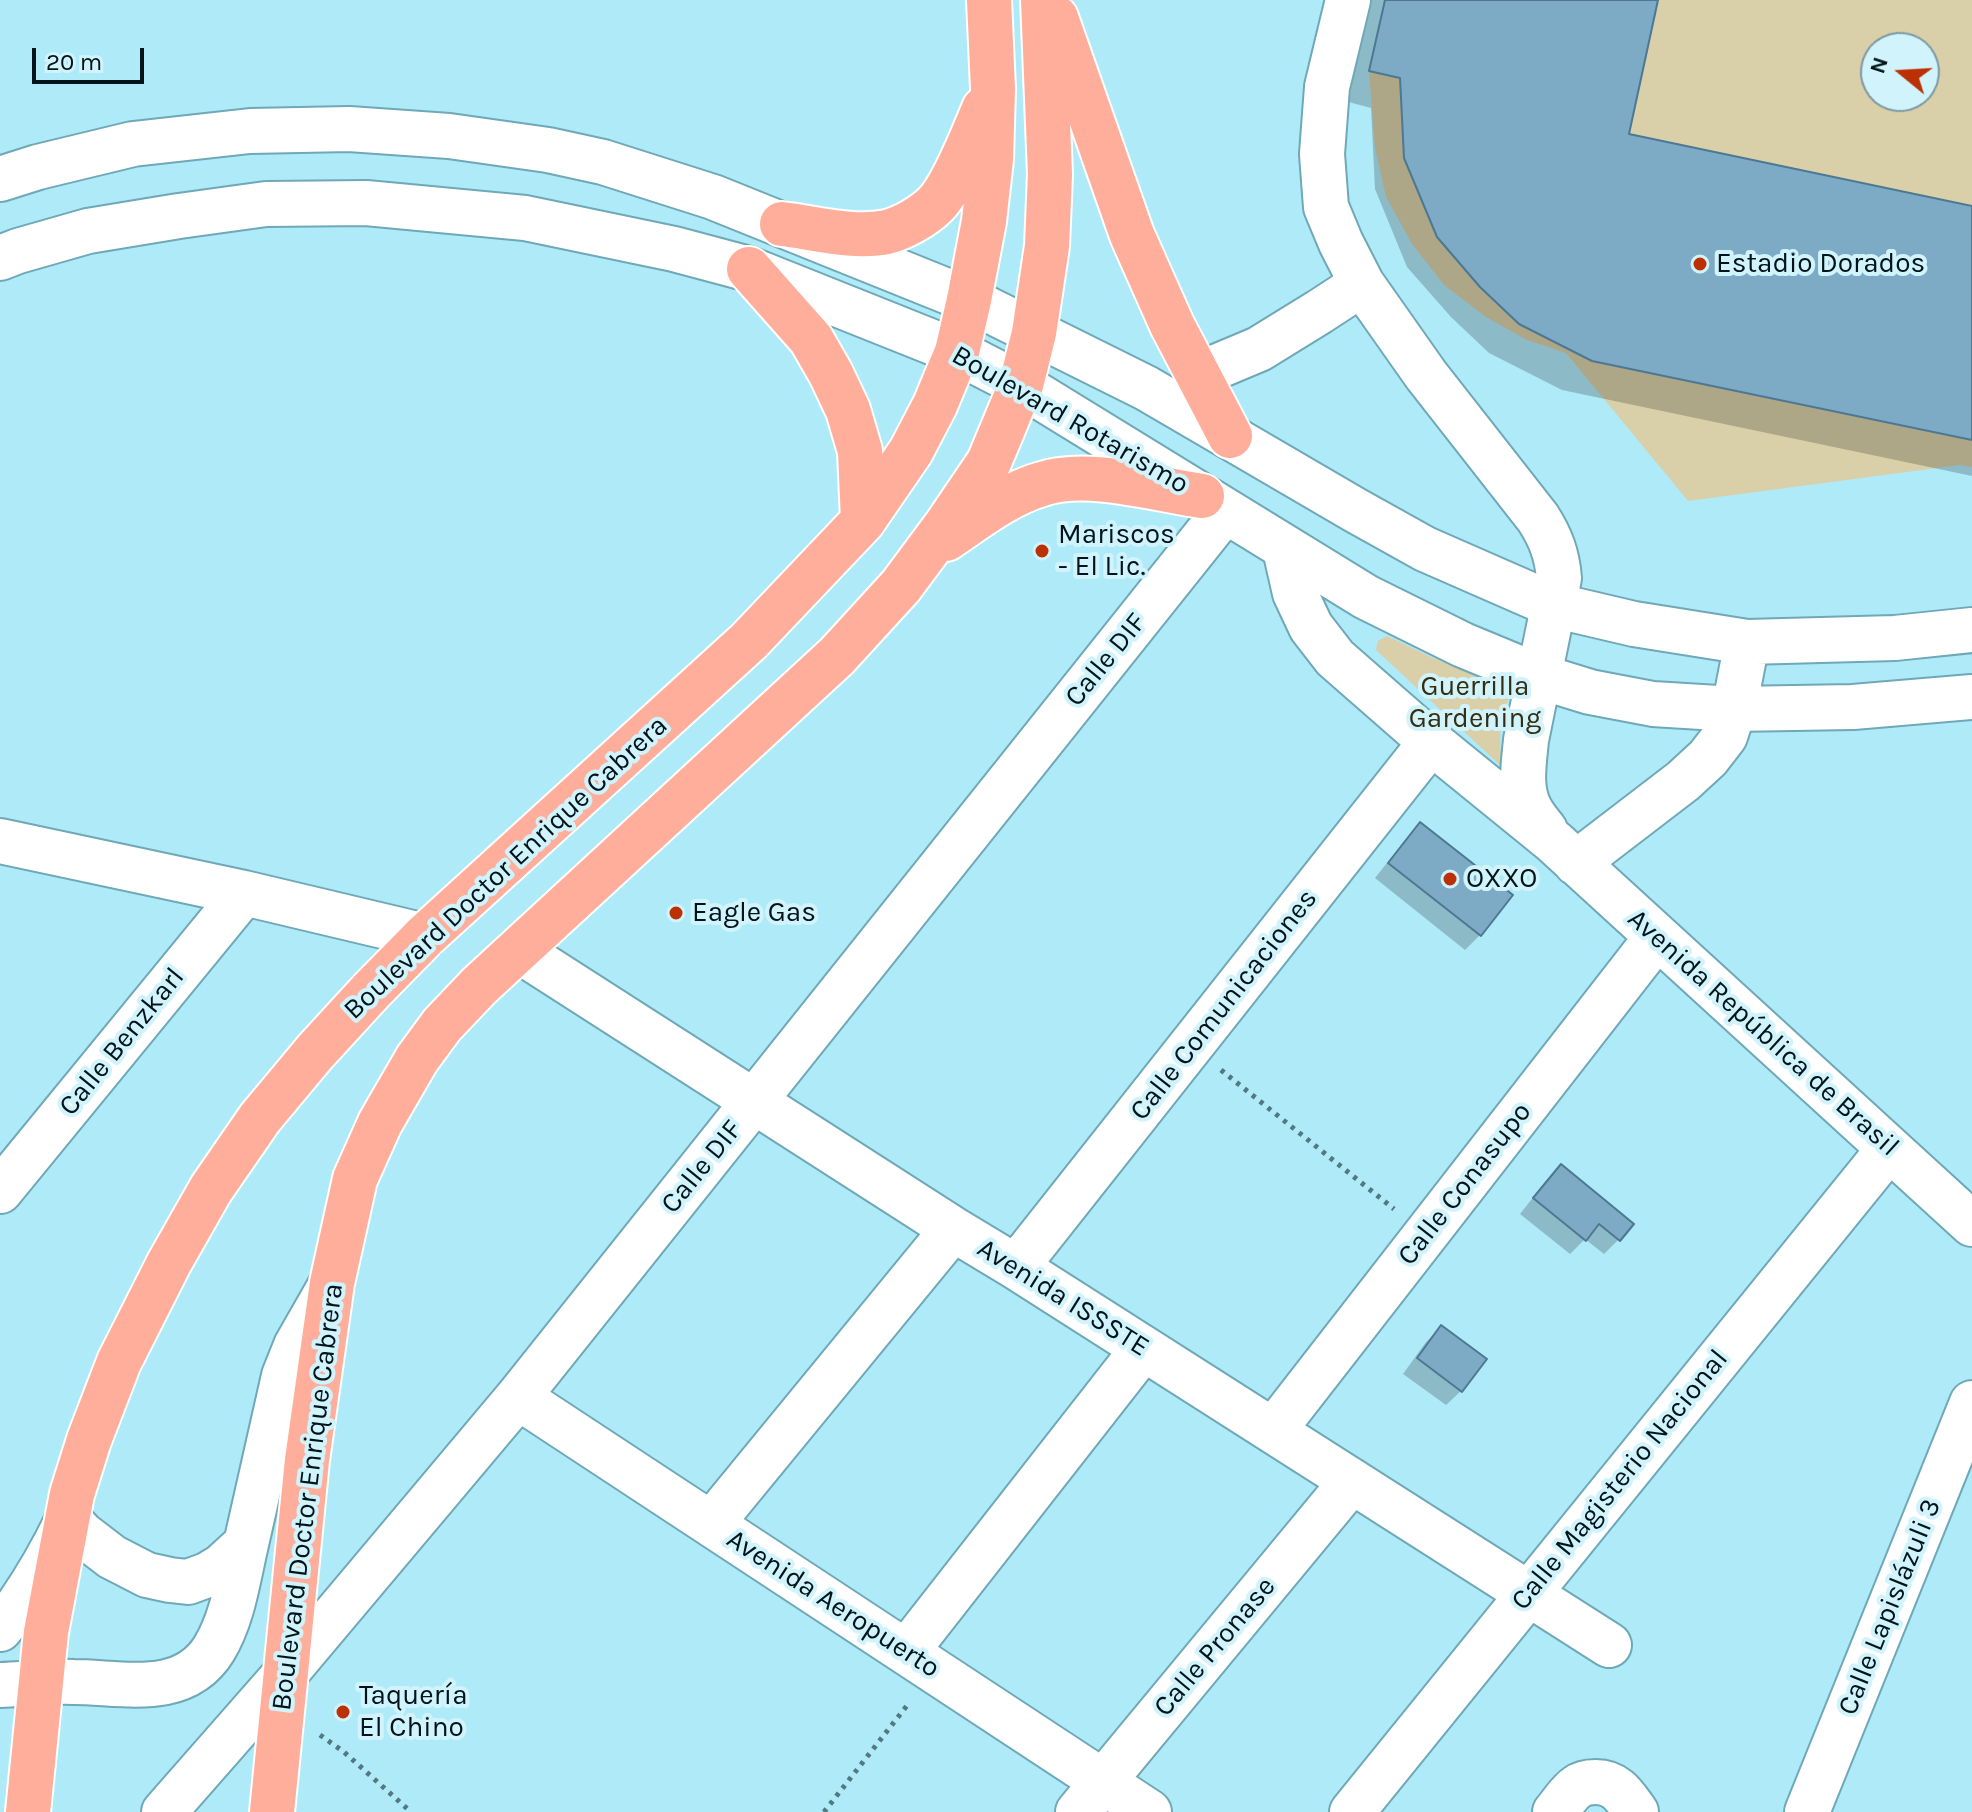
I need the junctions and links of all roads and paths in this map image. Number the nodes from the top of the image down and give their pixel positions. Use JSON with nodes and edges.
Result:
{"nodes":[{"id":1,"x":989,"y":0,"type":"edge"},
{"id":2,"x":1043,"y":0,"type":"edge"},
{"id":3,"x":1050,"y":0,"type":"edge"},
{"id":4,"x":1348,"y":0,"type":"edge"},
{"id":5,"x":993,"y":89,"type":"junction"},
{"id":6,"x":0,"y":179,"type":"edge"},
{"id":7,"x":782,"y":224,"type":"junction"},
{"id":8,"x":0,"y":258,"type":"edge"},
{"id":9,"x":749,"y":269,"type":"junction"},
{"id":10,"x":1362,"y":284,"type":"junction"},
{"id":11,"x":969,"y":300,"type":"junction"},
{"id":12,"x":1034,"y":333,"type":"junction"},
{"id":13,"x":957,"y":352,"type":"junction"},
{"id":14,"x":1197,"y":375,"type":"junction"},
{"id":15,"x":1021,"y":385,"type":"junction"},
{"id":16,"x":1230,"y":436,"type":"junction"},
{"id":17,"x":1213,"y":504,"type":"junction"},
{"id":18,"x":863,"y":521,"type":"junction"},
{"id":19,"x":1285,"y":549,"type":"junction"},
{"id":20,"x":927,"y":552,"type":"junction"},
{"id":21,"x":1553,"y":605,"type":"junction"},
{"id":22,"x":1972,"y":630,"type":"edge"},
{"id":23,"x":1747,"y":642,"type":"junction"},
{"id":24,"x":1538,"y":676,"type":"junction"},
{"id":25,"x":1972,"y":697,"type":"edge"},
{"id":26,"x":1734,"y":709,"type":"junction"},
{"id":27,"x":1431,"y":742,"type":"junction"},
{"id":28,"x":0,"y":841,"type":"edge"},
{"id":29,"x":1565,"y":852,"type":"junction"},
{"id":30,"x":244,"y":893,"type":"junction"},
{"id":31,"x":425,"y":936,"type":"junction"},
{"id":32,"x":1657,"y":937,"type":"junction"},
{"id":33,"x":518,"y":950,"type":"junction"},
{"id":34,"x":1191,"y":1046,"type":"junction"},
{"id":35,"x":755,"y":1101,"type":"junction"},
{"id":36,"x":1889,"y":1149,"type":"junction"},
{"id":37,"x":0,"y":1191,"type":"edge"},
{"id":38,"x":1972,"y":1224,"type":"edge"},
{"id":39,"x":953,"y":1229,"type":"junction"},
{"id":40,"x":1426,"y":1234,"type":"junction"},
{"id":41,"x":1016,"y":1267,"type":"junction"},
{"id":42,"x":332,"y":1283,"type":"junction"},
{"id":43,"x":1143,"y":1349,"type":"junction"},
{"id":44,"x":518,"y":1397,"type":"junction"},
{"id":45,"x":1972,"y":1403,"type":"edge"},
{"id":46,"x":1273,"y":1431,"type":"junction"},
{"id":47,"x":1352,"y":1481,"type":"junction"},
{"id":48,"x":68,"y":1519,"type":"junction"},
{"id":49,"x":711,"y":1524,"type":"junction"},
{"id":50,"x":246,"y":1544,"type":"junction"},
{"id":51,"x":1528,"y":1593,"type":"junction"},
{"id":52,"x":0,"y":1629,"type":"edge"},
{"id":53,"x":1609,"y":1645,"type":"dead end"},
{"id":54,"x":920,"y":1662,"type":"junction"},
{"id":55,"x":20,"y":1684,"type":"edge"},
{"id":56,"x":284,"y":1691,"type":"junction"},
{"id":57,"x":1090,"y":1797,"type":"edge"},
{"id":58,"x":28,"y":1812,"type":"edge"},
{"id":59,"x":164,"y":1812,"type":"edge"},
{"id":60,"x":272,"y":1812,"type":"edge"},
{"id":61,"x":411,"y":1812,"type":"edge"},
{"id":62,"x":824,"y":1812,"type":"edge"},
{"id":63,"x":1149,"y":1812,"type":"edge"},
{"id":64,"x":1352,"y":1812,"type":"edge"},
{"id":65,"x":1555,"y":1812,"type":"edge"},
{"id":66,"x":1636,"y":1812,"type":"edge"},
{"id":67,"x":1807,"y":1812,"type":"edge"}],
"edges":[{"from":1,"to":5,"type":"main road","name":"Boulevard Doctor Enrique Cabrera"},
{"from":2,"to":12,"type":"main road","name":"Boulevard Doctor Enrique Cabrera"},
{"from":3,"to":14,"type":"main road"},
{"from":4,"to":10,"type":"street","name":"Avenida República de Brasil"},
{"from":5,"to":7,"type":"main road"},
{"from":5,"to":11,"type":"main road","name":"Boulevard Doctor Enrique Cabrera"},
{"from":6,"to":7,"type":"street","name":"Boulevard Rotarismo"},
{"from":7,"to":11,"type":"street","name":"Boulevard Rotarismo"},
{"from":8,"to":9,"type":"street","name":"Boulevard Rotarismo"},
{"from":9,"to":13,"type":"street","name":"Boulevard Rotarismo"},
{"from":9,"to":18,"type":"main road"},
{"from":10,"to":14,"type":"street"},
{"from":10,"to":21,"type":"street","name":"Avenida República de Brasil"},
{"from":11,"to":12,"type":"street","name":"Boulevard Rotarismo"},
{"from":11,"to":13,"type":"main road","name":"Boulevard Doctor Enrique Cabrera"},
{"from":12,"to":15,"type":"main road","name":"Boulevard Doctor Enrique Cabrera"},
{"from":12,"to":16,"type":"street","name":"Boulevard Rotarismo"},
{"from":13,"to":15,"type":"street","name":"Boulevard Rotarismo"},
{"from":13,"to":18,"type":"main road","name":"Boulevard Doctor Enrique Cabrera"},
{"from":14,"to":16,"type":"main road"},
{"from":15,"to":17,"type":"street","name":"Boulevard Rotarismo"},
{"from":15,"to":20,"type":"main road","name":"Boulevard Doctor Enrique Cabrera"},
{"from":16,"to":21,"type":"street","name":"Boulevard Rotarismo"},
{"from":17,"to":19,"type":"street","name":"Boulevard Rotarismo"},
{"from":17,"to":20,"type":"main road"},
{"from":17,"to":35,"type":"street","name":"Calle DIF"},
{"from":18,"to":31,"type":"main road","name":"Boulevard Doctor Enrique Cabrera"},
{"from":19,"to":24,"type":"street","name":"Boulevard Rotarismo"},
{"from":19,"to":27,"type":"street","name":"Avenida República de Brasil"},
{"from":20,"to":33,"type":"main road","name":"Boulevard Doctor Enrique Cabrera"},
{"from":21,"to":23,"type":"street","name":"Boulevard Rotarismo"},
{"from":21,"to":24,"type":"street","name":"Avenida República de Brasil"},
{"from":22,"to":23,"type":"street","name":"Boulevard Rotarismo"},
{"from":23,"to":26,"type":"street"},
{"from":24,"to":26,"type":"street","name":"Boulevard Rotarismo"},
{"from":24,"to":29,"type":"street","name":"Avenida República de Brasil"},
{"from":25,"to":26,"type":"street","name":"Boulevard Rotarismo"},
{"from":26,"to":29,"type":"street"},
{"from":27,"to":29,"type":"street","name":"Avenida República de Brasil"},
{"from":27,"to":34,"type":"street","name":"Calle Comunicaciones"},
{"from":28,"to":30,"type":"street"},
{"from":29,"to":32,"type":"street","name":"Avenida República de Brasil"},
{"from":30,"to":31,"type":"street"},
{"from":30,"to":37,"type":"street","name":"Calle Benzkarl"},
{"from":31,"to":48,"type":"main road","name":"Boulevard Doctor Enrique Cabrera"},
{"from":32,"to":36,"type":"street","name":"Avenida República de Brasil"},
{"from":32,"to":40,"type":"street","name":"Calle Conasupo"},
{"from":33,"to":35,"type":"street","name":"Avenida ISSSTE"},
{"from":33,"to":42,"type":"main road","name":"Boulevard Doctor Enrique Cabrera"},
{"from":34,"to":40,"type":"path"},
{"from":34,"to":41,"type":"street","name":"Calle Comunicaciones"},
{"from":35,"to":39,"type":"street","name":"Avenida ISSSTE"},
{"from":35,"to":44,"type":"street","name":"Calle DIF"},
{"from":36,"to":38,"type":"street","name":"Avenida República de Brasil"},
{"from":36,"to":51,"type":"street","name":"Calle Magisterio Nacional"},
{"from":39,"to":41,"type":"street","name":"Avenida ISSSTE"},
{"from":39,"to":49,"type":"street"},
{"from":40,"to":46,"type":"street","name":"Calle Conasupo"},
{"from":41,"to":43,"type":"street","name":"Avenida ISSSTE"},
{"from":42,"to":50,"type":"street"},
{"from":42,"to":56,"type":"main road","name":"Boulevard Doctor Enrique Cabrera"},
{"from":43,"to":46,"type":"street","name":"Avenida ISSSTE"},
{"from":43,"to":54,"type":"street"},
{"from":44,"to":49,"type":"street","name":"Avenida Aeropuerto"},
{"from":44,"to":56,"type":"street","name":"Calle DIF"},
{"from":45,"to":67,"type":"street","name":"Calle Lapislázuli 3"},
{"from":46,"to":47,"type":"street","name":"Avenida ISSSTE"},
{"from":47,"to":51,"type":"street","name":"Avenida ISSSTE"},
{"from":47,"to":57,"type":"street","name":"Calle Pronase"},
{"from":48,"to":50,"type":"street"},
{"from":48,"to":52,"type":"street"},
{"from":48,"to":55,"type":"main road","name":"Boulevard Doctor Enrique Cabrera"},
{"from":49,"to":54,"type":"street","name":"Avenida Aeropuerto"},
{"from":50,"to":55,"type":"street"},
{"from":51,"to":53,"type":"street","name":"Avenida ISSSTE"},
{"from":51,"to":64,"type":"street","name":"Calle Magisterio Nacional"},
{"from":54,"to":57,"type":"street","name":"Avenida Aeropuerto"},
{"from":54,"to":62,"type":"path"},
{"from":55,"to":58,"type":"main road","name":"Boulevard Doctor Enrique Cabrera"},
{"from":56,"to":59,"type":"street","name":"Calle DIF"},
{"from":56,"to":60,"type":"main road","name":"Boulevard Doctor Enrique Cabrera"},
{"from":56,"to":61,"type":"path"},
{"from":57,"to":63,"type":"street","name":"Avenida Aeropuerto"},
{"from":65,"to":66,"type":"street"}]}
